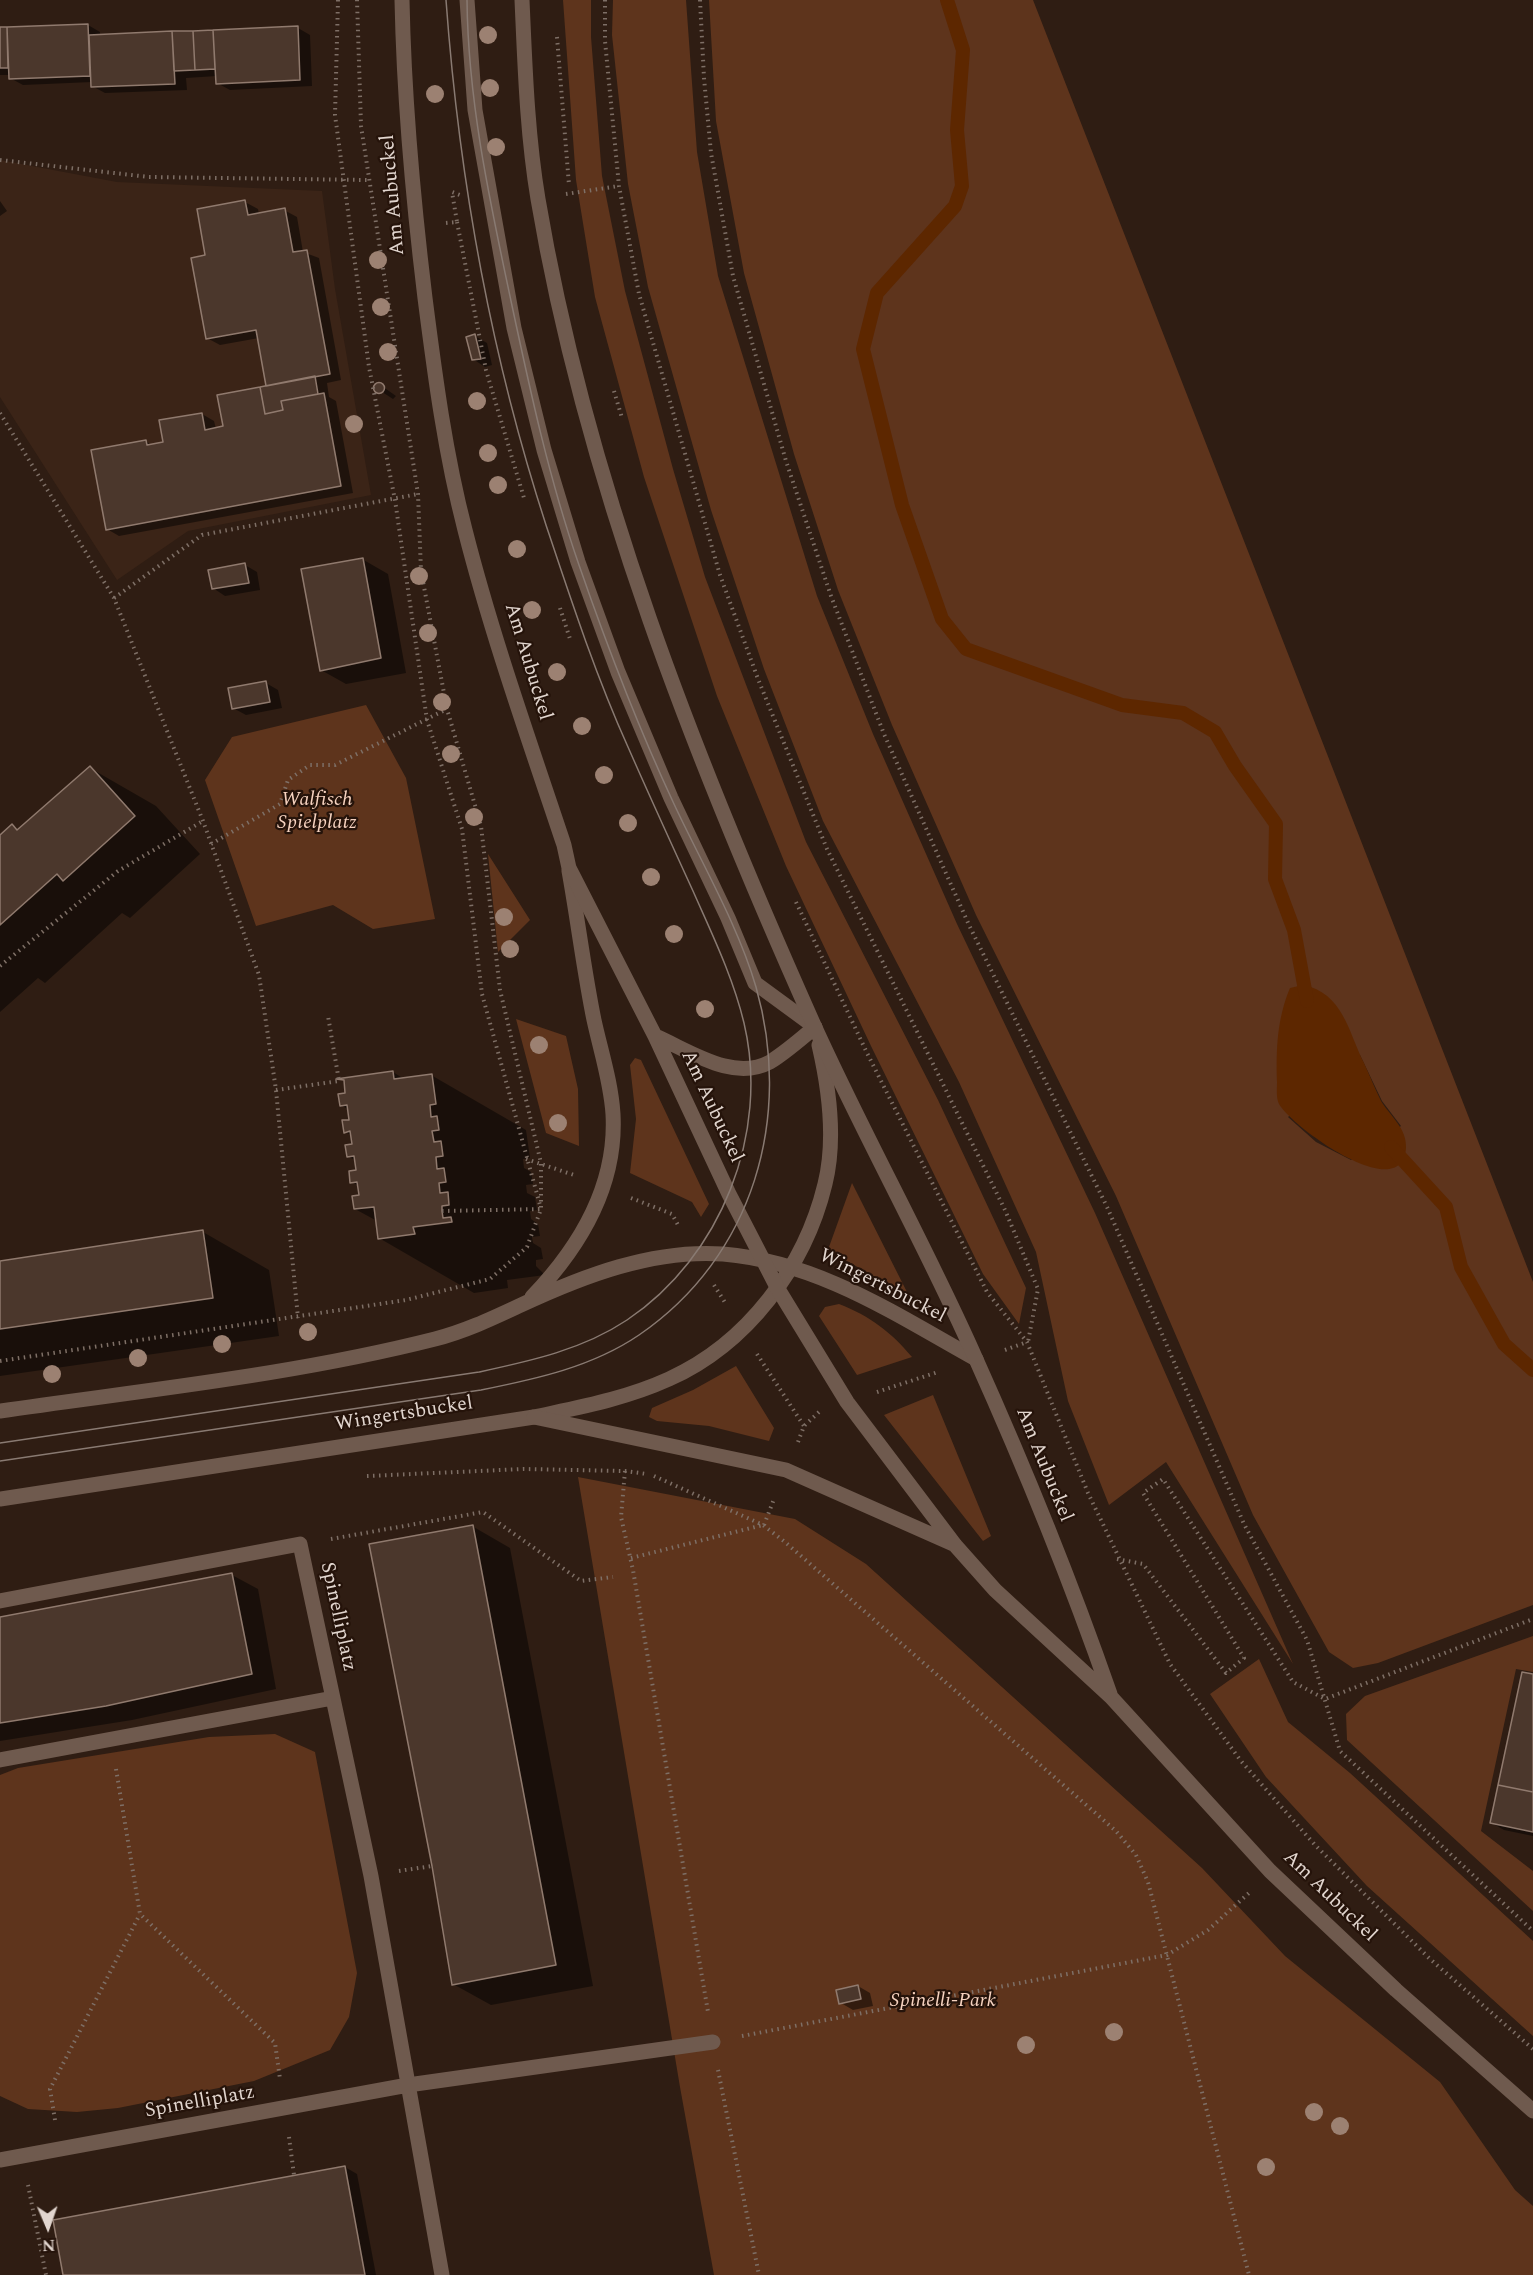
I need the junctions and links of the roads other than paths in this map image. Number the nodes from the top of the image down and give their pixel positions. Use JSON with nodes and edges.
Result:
{"nodes":[{"id":1,"x":402,"y":0,"type":"edge"},
{"id":2,"x":467,"y":0,"type":"edge"},
{"id":3,"x":522,"y":0,"type":"edge"},
{"id":4,"x":569,"y":868,"type":"junction"},
{"id":5,"x":815,"y":1027,"type":"junction"},
{"id":6,"x":655,"y":1036,"type":"junction"},
{"id":7,"x":762,"y":1258,"type":"junction"},
{"id":8,"x":793,"y":1266,"type":"junction"},
{"id":9,"x":778,"y":1289,"type":"junction"},
{"id":10,"x":523,"y":1304,"type":"junction"},
{"id":11,"x":976,"y":1359,"type":"junction"},
{"id":12,"x":0,"y":1411,"type":"edge"},
{"id":13,"x":534,"y":1417,"type":"junction"},
{"id":14,"x":0,"y":1499,"type":"edge"},
{"id":15,"x":955,"y":1545,"type":"junction"},
{"id":16,"x":0,"y":1601,"type":"edge"},
{"id":17,"x":1110,"y":1697,"type":"junction"},
{"id":18,"x":333,"y":1698,"type":"junction"},
{"id":19,"x":0,"y":1760,"type":"edge"},
{"id":20,"x":713,"y":2042,"type":"road end"},
{"id":21,"x":408,"y":2085,"type":"junction"},
{"id":22,"x":1533,"y":2111,"type":"edge"},
{"id":23,"x":0,"y":2160,"type":"edge"},
{"id":24,"x":442,"y":2275,"type":"edge"}],
"edges":[{"from":1,"to":4,"type":"main road","name":"Am Aubuckel"},
{"from":2,"to":5,"type":"main road"},
{"from":3,"to":5,"type":"main road","name":"Am Aubuckel"},
{"from":4,"to":6,"type":"main road","name":"Am Aubuckel"},
{"from":4,"to":10,"type":"main road","name":"Wingertsbuckel"},
{"from":5,"to":6,"type":"main road"},
{"from":5,"to":8,"type":"main road","name":"Am Aubuckel"},
{"from":5,"to":11,"type":"main road","name":"Am Aubuckel"},
{"from":6,"to":7,"type":"main road","name":"Am Aubuckel"},
{"from":7,"to":8,"type":"main road","name":"Wingertsbuckel"},
{"from":7,"to":9,"type":"main road","name":"Am Aubuckel"},
{"from":7,"to":10,"type":"main road","name":"Wingertsbuckel"},
{"from":8,"to":9,"type":"main road","name":"Am Aubuckel"},
{"from":8,"to":11,"type":"main road","name":"Wingertsbuckel"},
{"from":9,"to":13,"type":"main road","name":"Wingertsbuckel"},
{"from":9,"to":15,"type":"main road","name":"Am Aubuckel"},
{"from":10,"to":12,"type":"main road","name":"Wingertsbuckel"},
{"from":11,"to":17,"type":"main road","name":"Am Aubuckel"},
{"from":13,"to":14,"type":"main road","name":"Wingertsbuckel"},
{"from":13,"to":15,"type":"main road"},
{"from":15,"to":17,"type":"main road","name":"Am Aubuckel"},
{"from":16,"to":18,"type":"main road","name":"Spinelliplatz"},
{"from":17,"to":22,"type":"main road","name":"Am Aubuckel"},
{"from":18,"to":19,"type":"main road","name":"Spinelliplatz"},
{"from":18,"to":21,"type":"main road","name":"Spinelliplatz"},
{"from":20,"to":21,"type":"main road","name":"Spinelliplatz"},
{"from":21,"to":23,"type":"main road","name":"Spinelliplatz"},
{"from":21,"to":24,"type":"main road"}]}
